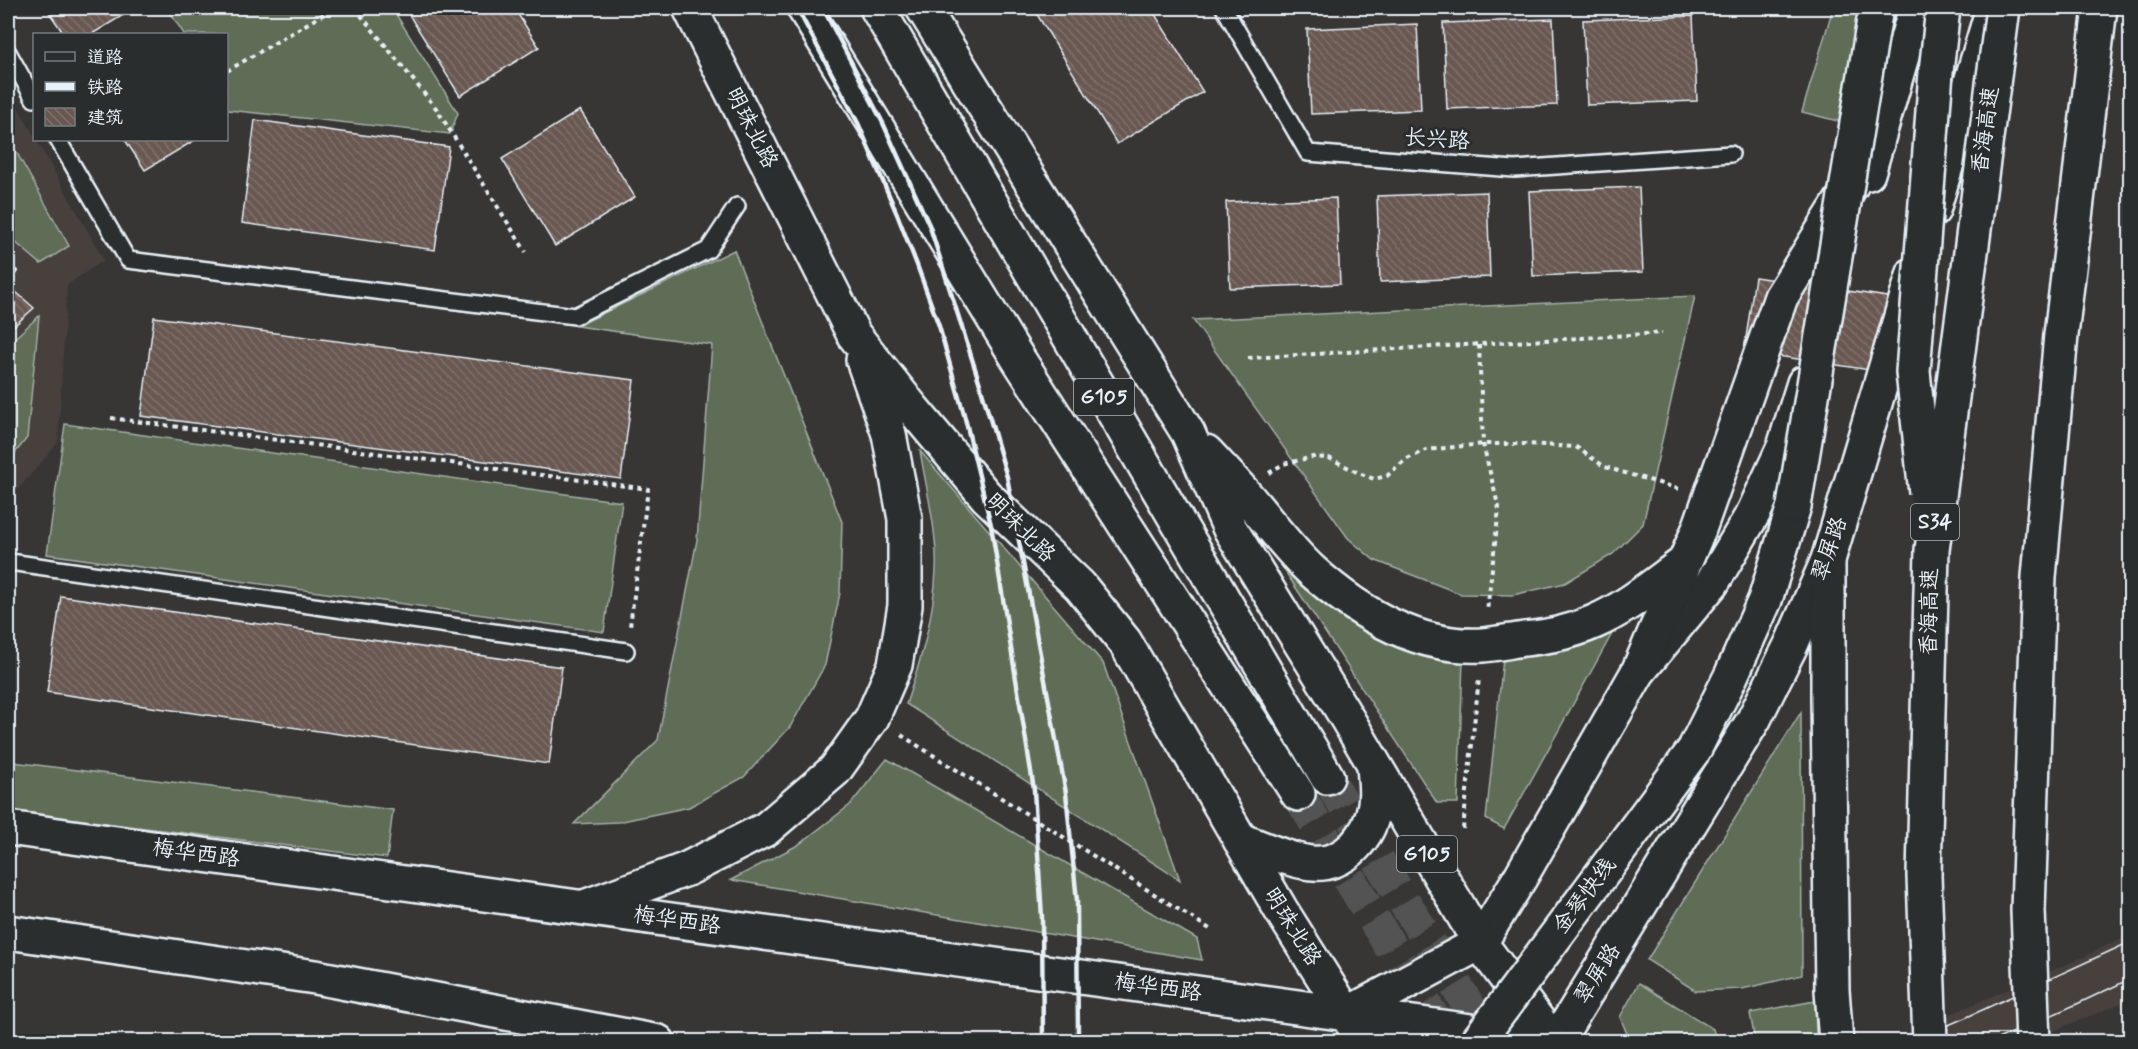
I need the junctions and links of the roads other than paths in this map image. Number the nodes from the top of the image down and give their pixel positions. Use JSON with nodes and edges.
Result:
{"nodes":[{"id":1,"x":690,"y":8,"type":"edge"},
{"id":2,"x":804,"y":8,"type":"edge"},
{"id":3,"x":877,"y":8,"type":"edge"},
{"id":4,"x":923,"y":8,"type":"edge"},
{"id":5,"x":1224,"y":8,"type":"edge"},
{"id":6,"x":1876,"y":8,"type":"edge"},
{"id":7,"x":1916,"y":8,"type":"edge"},
{"id":8,"x":1943,"y":8,"type":"edge"},
{"id":9,"x":1993,"y":8,"type":"edge"},
{"id":10,"x":2003,"y":8,"type":"edge"},
{"id":11,"x":2100,"y":8,"type":"edge"},
{"id":12,"x":8,"y":52,"type":"edge"},
{"id":13,"x":33,"y":97,"type":"edge"},
{"id":14,"x":59,"y":141,"type":"edge"},
{"id":15,"x":1877,"y":144,"type":"junction"},
{"id":16,"x":1731,"y":154,"type":"dead end"},
{"id":17,"x":737,"y":206,"type":"dead end"},
{"id":18,"x":854,"y":335,"type":"junction"},
{"id":19,"x":1188,"y":433,"type":"junction"},
{"id":20,"x":1932,"y":550,"type":"junction"},
{"id":21,"x":1828,"y":560,"type":"junction"},
{"id":22,"x":1685,"y":562,"type":"junction"},
{"id":23,"x":8,"y":565,"type":"edge"},
{"id":24,"x":626,"y":651,"type":"road end"},
{"id":25,"x":1638,"y":672,"type":"junction"},
{"id":26,"x":1374,"y":765,"type":"junction"},
{"id":27,"x":1327,"y":777,"type":"tunnel mouth"},
{"id":28,"x":1298,"y":794,"type":"tunnel mouth"},
{"id":29,"x":8,"y":828,"type":"edge"},
{"id":30,"x":1240,"y":840,"type":"junction"},
{"id":31,"x":582,"y":907,"type":"junction"},
{"id":32,"x":8,"y":932,"type":"edge"},
{"id":33,"x":1479,"y":943,"type":"junction"},
{"id":34,"x":1340,"y":1028,"type":"edge"},
{"id":35,"x":658,"y":1041,"type":"edge"},
{"id":36,"x":1364,"y":1041,"type":"edge"},
{"id":37,"x":1477,"y":1041,"type":"edge"},
{"id":38,"x":1549,"y":1041,"type":"edge"},
{"id":39,"x":1555,"y":1041,"type":"edge"},
{"id":40,"x":1836,"y":1041,"type":"edge"},
{"id":41,"x":1930,"y":1041,"type":"edge"},
{"id":42,"x":2033,"y":1041,"type":"edge"}],
"edges":[{"from":1,"to":18,"type":"main road","name":"明珠北路"},
{"from":2,"to":28,"type":"main road","number":"G105"},
{"from":3,"to":27,"type":"main road","number":"G105"},
{"from":4,"to":19,"type":"main road","number":"G105"},
{"from":5,"to":16,"type":"lane","name":"长兴路"},
{"from":6,"to":37,"type":"main road","name":"金琴快线","bridge":true},
{"from":7,"to":15,"type":"main road"},
{"from":8,"to":20,"type":"main road","bridge":true},
{"from":9,"to":21,"type":"main road","name":"翠屏路"},
{"from":10,"to":20,"type":"main road","name":"香海高速","number":"S34","bridge":true},
{"from":11,"to":42,"type":"main road","bridge":true},
{"from":12,"to":13,"type":"lane"},
{"from":14,"to":17,"type":"lane"},
{"from":15,"to":22,"type":"main road"},
{"from":15,"to":25,"type":"main road"},
{"from":18,"to":30,"type":"main road","name":"明珠北路"},
{"from":18,"to":31,"type":"main road"},
{"from":19,"to":22,"type":"main road"},
{"from":19,"to":26,"type":"main road","number":"G105"},
{"from":20,"to":41,"type":"main road","name":"香海高速","number":"S34","bridge":true},
{"from":21,"to":39,"type":"main road","name":"翠屏路"},
{"from":21,"to":40,"type":"main road"},
{"from":22,"to":25,"type":"main road"},
{"from":23,"to":24,"type":"lane"},
{"from":25,"to":33,"type":"main road"},
{"from":26,"to":30,"type":"main road"},
{"from":26,"to":33,"type":"main road","number":"G105"},
{"from":29,"to":31,"type":"main road","name":"梅华西路"},
{"from":30,"to":34,"type":"main road","name":"明珠北路"},
{"from":31,"to":34,"type":"main road","name":"梅华西路"},
{"from":32,"to":35,"type":"main road"},
{"from":33,"to":34,"type":"main road"},
{"from":33,"to":39,"type":"main road","number":"G105"},
{"from":34,"to":36,"type":"main road","name":"明珠北路"},
{"from":34,"to":38,"type":"main road","name":"梅华西路"}]}
